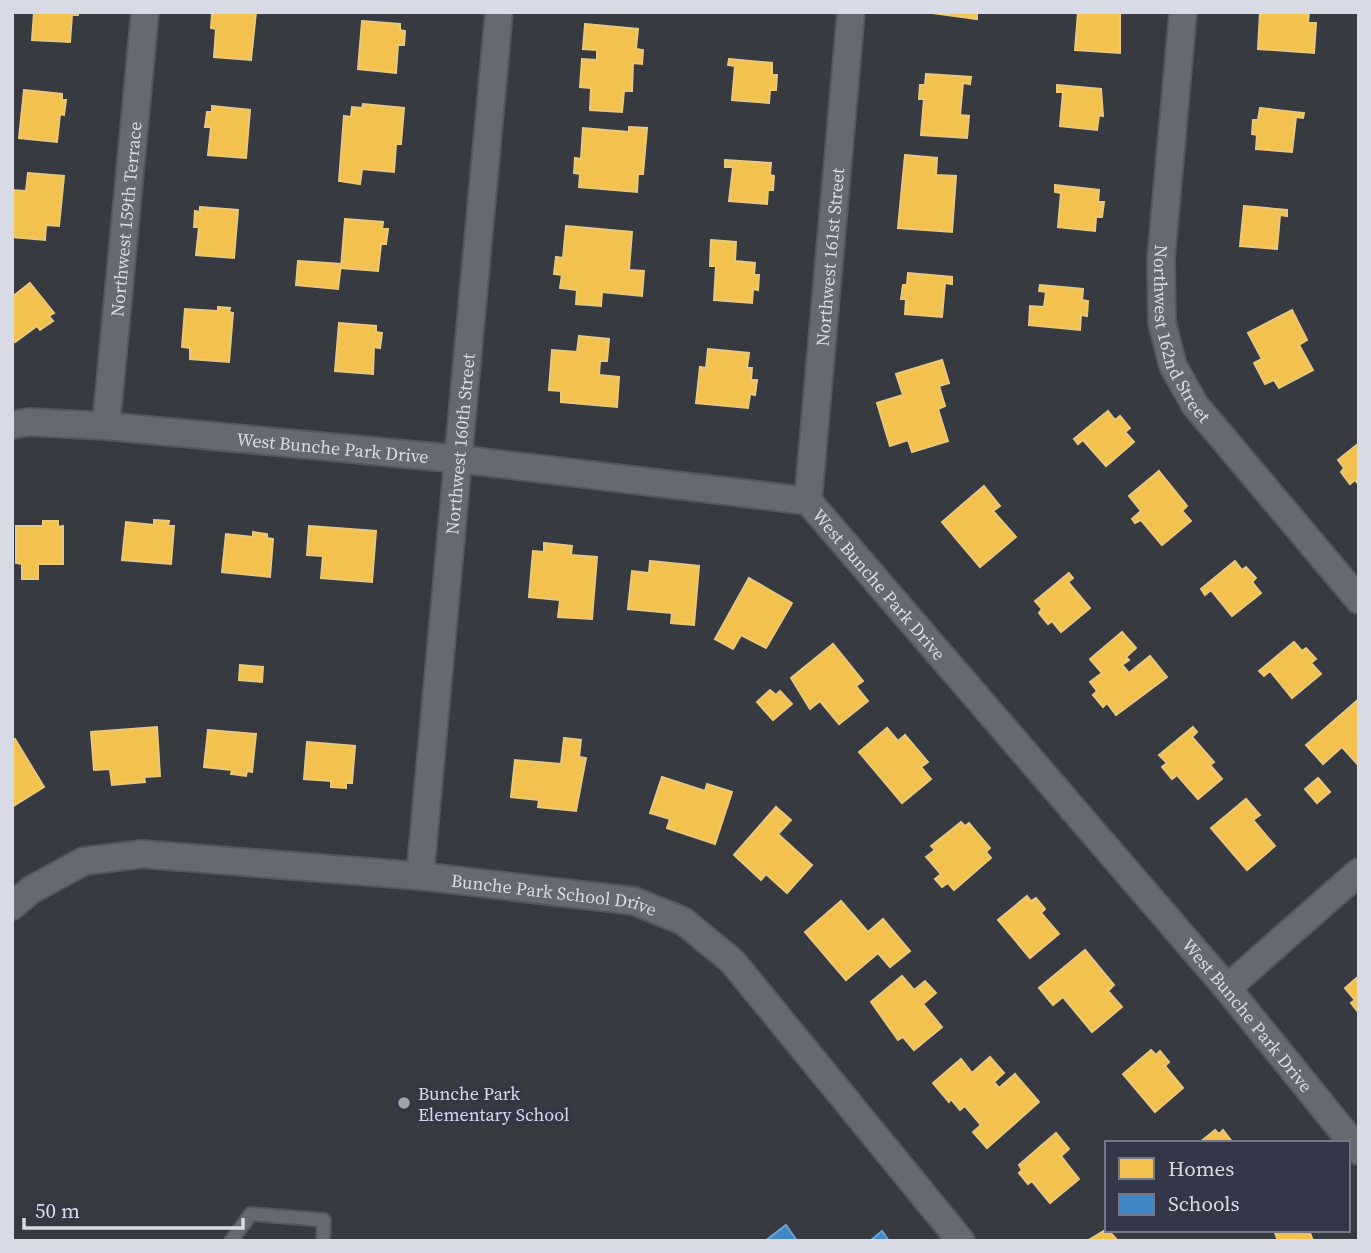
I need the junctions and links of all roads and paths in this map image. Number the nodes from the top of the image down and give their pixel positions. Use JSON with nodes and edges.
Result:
{"nodes":[{"id":1,"x":145,"y":12,"type":"edge"},
{"id":2,"x":499,"y":12,"type":"edge"},
{"id":3,"x":851,"y":12,"type":"edge"},
{"id":4,"x":1184,"y":12,"type":"edge"},
{"id":5,"x":12,"y":425,"type":"edge"},
{"id":6,"x":106,"y":426,"type":"junction"},
{"id":7,"x":458,"y":459,"type":"junction"},
{"id":8,"x":808,"y":501,"type":"junction"},
{"id":9,"x":1359,"y":600,"type":"edge"},
{"id":10,"x":1359,"y":872,"type":"edge"},
{"id":11,"x":421,"y":876,"type":"junction"},
{"id":12,"x":12,"y":906,"type":"edge"},
{"id":13,"x":1227,"y":988,"type":"junction"},
{"id":14,"x":1359,"y":1151,"type":"edge"},
{"id":15,"x":231,"y":1241,"type":"edge"},
{"id":16,"x":323,"y":1241,"type":"edge"},
{"id":17,"x":961,"y":1241,"type":"edge"}],
"edges":[{"from":1,"to":6,"type":"street","name":"Northwest 159th Terrace"},
{"from":2,"to":7,"type":"street","name":"Northwest 160th Street"},
{"from":3,"to":8,"type":"street","name":"Northwest 161st Street"},
{"from":4,"to":9,"type":"street","name":"Northwest 162nd Street"},
{"from":5,"to":6,"type":"street","name":"West Bunche Park Drive"},
{"from":6,"to":7,"type":"street","name":"West Bunche Park Drive"},
{"from":7,"to":8,"type":"street","name":"West Bunche Park Drive"},
{"from":7,"to":11,"type":"street","name":"Northwest 160th Street"},
{"from":8,"to":13,"type":"street","name":"West Bunche Park Drive"},
{"from":10,"to":13,"type":"street"},
{"from":11,"to":12,"type":"street","name":"Bunche Park School Drive"},
{"from":11,"to":17,"type":"street","name":"Bunche Park School Drive"},
{"from":13,"to":14,"type":"street","name":"West Bunche Park Drive"},
{"from":15,"to":16,"type":"lane"}]}
